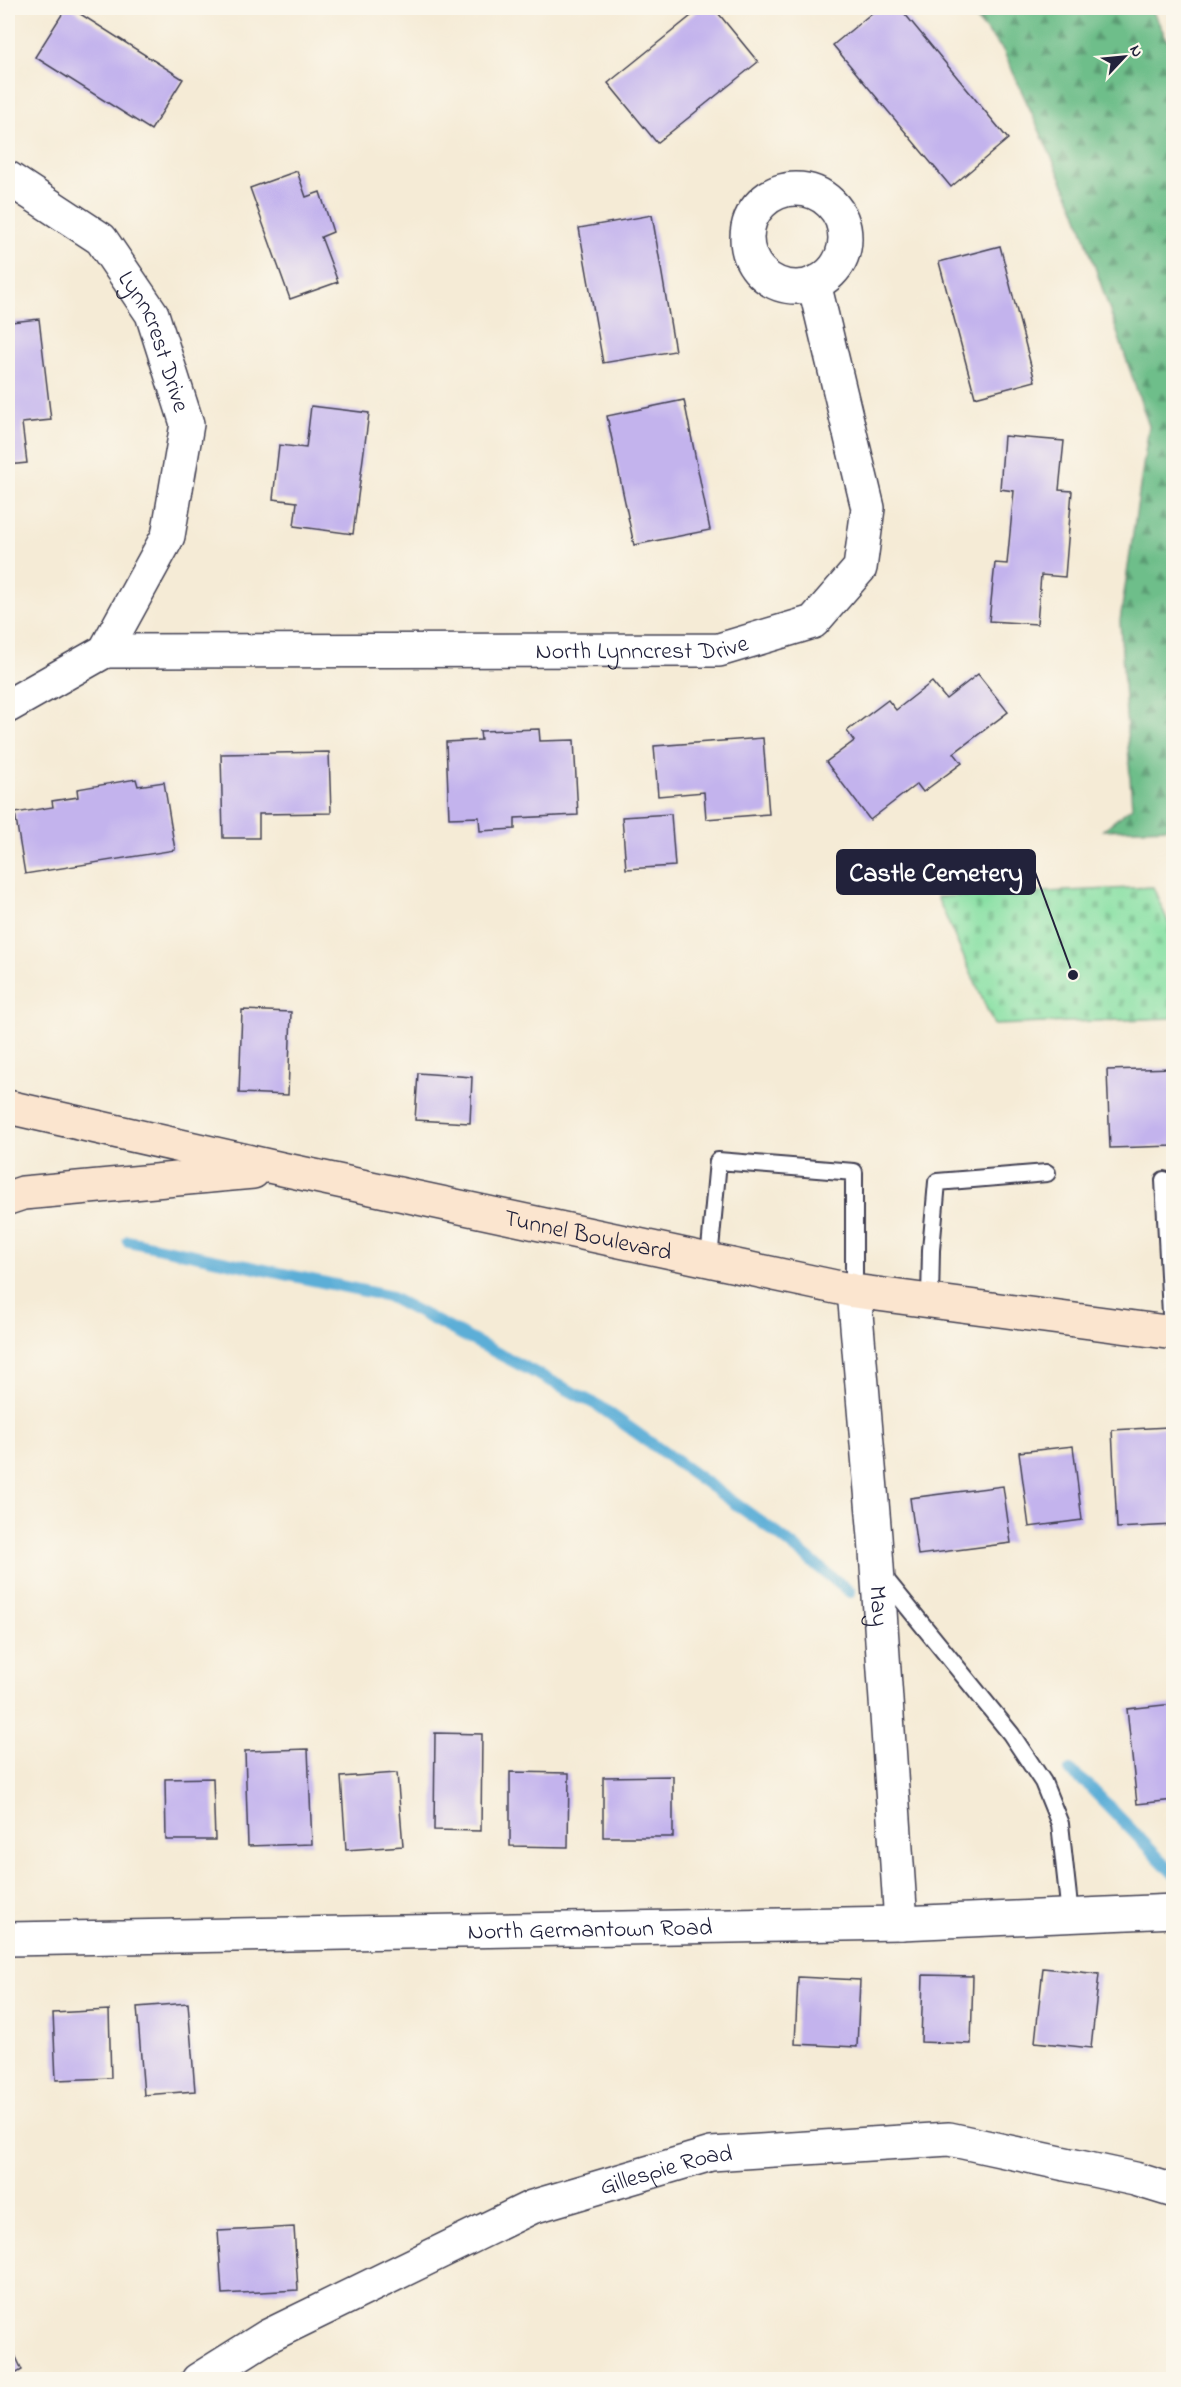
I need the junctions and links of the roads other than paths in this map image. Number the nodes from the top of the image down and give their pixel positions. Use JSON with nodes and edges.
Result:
{"nodes":[{"id":1,"x":8,"y":177,"type":"edge"},
{"id":2,"x":814,"y":283,"type":"dead end"},
{"id":3,"x":105,"y":651,"type":"junction"},
{"id":4,"x":8,"y":706,"type":"edge"},
{"id":5,"x":8,"y":1107,"type":"edge"},
{"id":6,"x":282,"y":1169,"type":"junction"},
{"id":7,"x":1047,"y":1173,"type":"dead end"},
{"id":8,"x":1164,"y":1180,"type":"dead end"},
{"id":9,"x":8,"y":1197,"type":"edge"},
{"id":10,"x":709,"y":1260,"type":"junction"},
{"id":11,"x":854,"y":1291,"type":"junction"},
{"id":12,"x":930,"y":1301,"type":"junction"},
{"id":13,"x":1173,"y":1333,"type":"edge"},
{"id":14,"x":877,"y":1570,"type":"junction"},
{"id":15,"x":1173,"y":1911,"type":"edge"},
{"id":16,"x":1070,"y":1916,"type":"junction"},
{"id":17,"x":901,"y":1923,"type":"junction"},
{"id":18,"x":8,"y":1940,"type":"edge"},
{"id":19,"x":1173,"y":2191,"type":"edge"},
{"id":20,"x":198,"y":2379,"type":"edge"}],
"edges":[{"from":1,"to":3,"type":"street","name":"Lynncrest Drive"},
{"from":2,"to":3,"type":"street","name":"North Lynncrest Drive"},
{"from":3,"to":4,"type":"street"},
{"from":5,"to":6,"type":"main road","name":"Tunnel Boulevard"},
{"from":6,"to":9,"type":"main road"},
{"from":6,"to":10,"type":"main road","name":"Tunnel Boulevard"},
{"from":7,"to":12,"type":"lane"},
{"from":8,"to":13,"type":"lane"},
{"from":10,"to":11,"type":"main road","name":"Tunnel Boulevard"},
{"from":10,"to":11,"type":"lane"},
{"from":11,"to":12,"type":"main road","name":"Tunnel Boulevard"},
{"from":11,"to":14,"type":"street","name":"May"},
{"from":12,"to":13,"type":"main road","name":"Tunnel Boulevard"},
{"from":14,"to":16,"type":"lane"},
{"from":14,"to":17,"type":"street","name":"May"},
{"from":15,"to":16,"type":"street","name":"North Germantown Road"},
{"from":16,"to":17,"type":"street","name":"North Germantown Road"},
{"from":17,"to":18,"type":"street","name":"North Germantown Road"},
{"from":19,"to":20,"type":"street","name":"Gillespie Road"}]}
